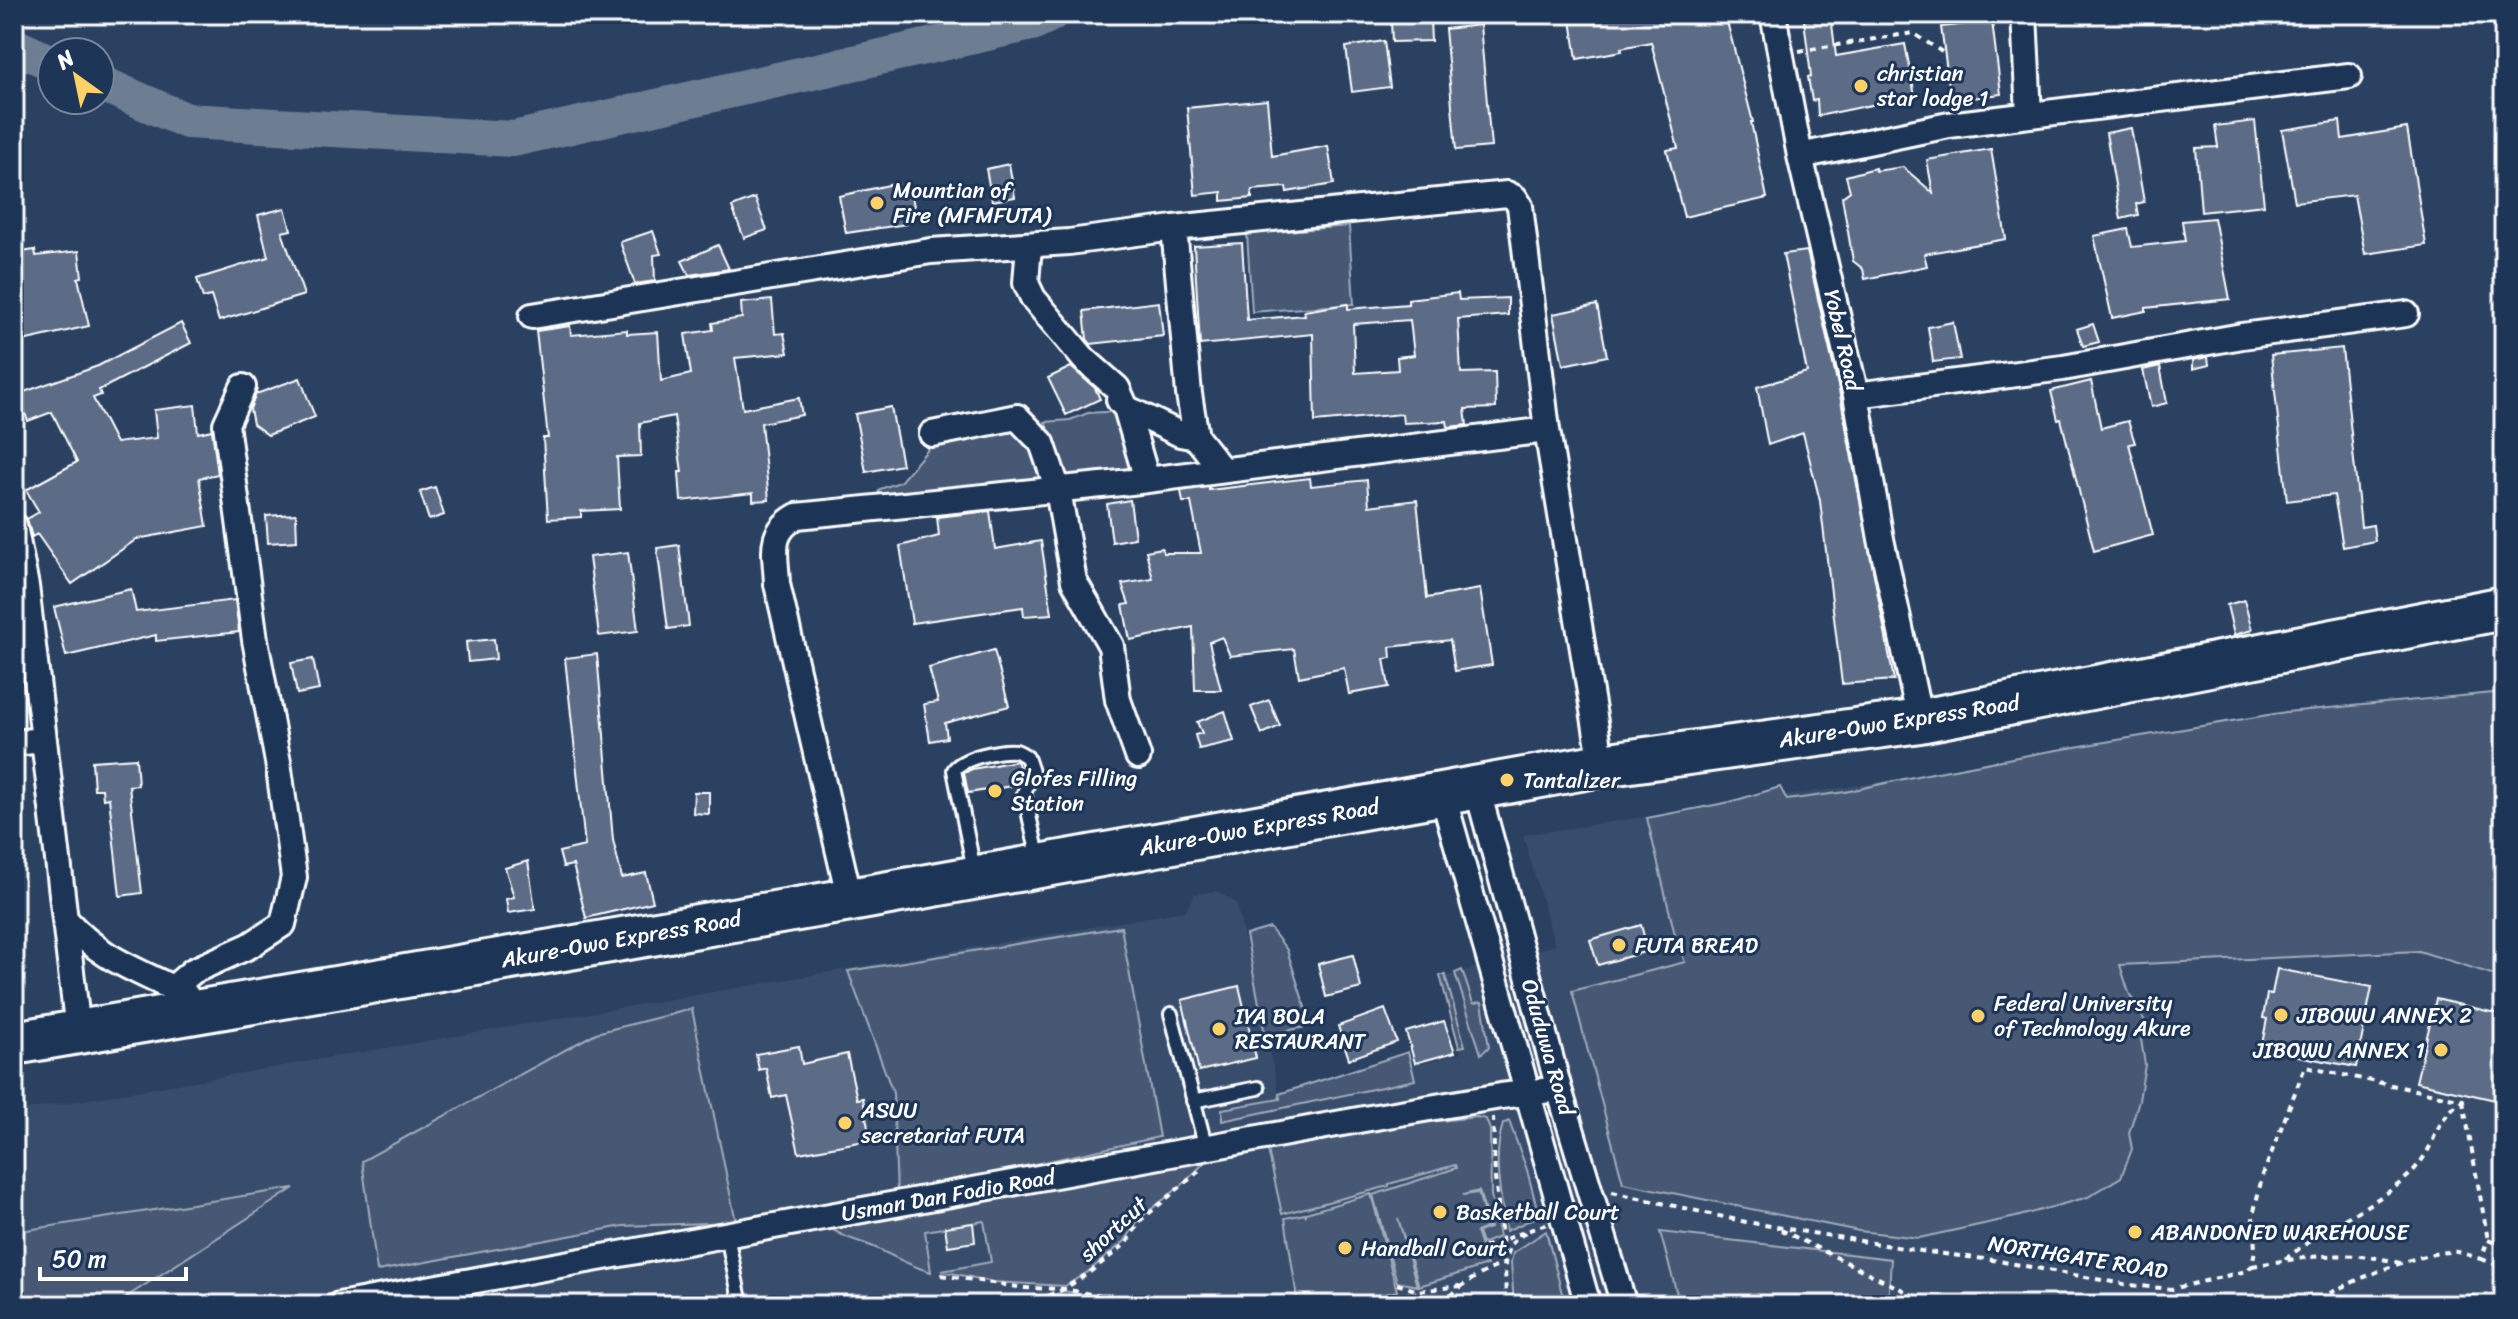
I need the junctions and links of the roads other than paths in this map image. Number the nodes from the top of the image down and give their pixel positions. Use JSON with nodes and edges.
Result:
{"nodes":[{"id":1,"x":1773,"y":14,"type":"edge"},
{"id":2,"x":2024,"y":14,"type":"edge"},
{"id":3,"x":2349,"y":76,"type":"dead end"},
{"id":4,"x":2029,"y":115,"type":"junction"},
{"id":5,"x":1800,"y":156,"type":"junction"},
{"id":6,"x":1174,"y":228,"type":"junction"},
{"id":7,"x":1029,"y":245,"type":"junction"},
{"id":8,"x":2406,"y":314,"type":"dead end"},
{"id":9,"x":532,"y":316,"type":"dead end"},
{"id":10,"x":243,"y":387,"type":"dead end"},
{"id":11,"x":1856,"y":395,"type":"junction"},
{"id":12,"x":1122,"y":398,"type":"junction"},
{"id":13,"x":1547,"y":430,"type":"junction"},
{"id":14,"x":932,"y":434,"type":"dead end"},
{"id":15,"x":1196,"y":437,"type":"junction"},
{"id":16,"x":1222,"y":470,"type":"junction"},
{"id":17,"x":1147,"y":480,"type":"junction"},
{"id":18,"x":1058,"y":490,"type":"junction"},
{"id":19,"x":14,"y":525,"type":"edge"},
{"id":20,"x":2504,"y":608,"type":"edge"},
{"id":21,"x":1920,"y":721,"type":"junction"},
{"id":22,"x":43,"y":740,"type":"junction"},
{"id":23,"x":14,"y":743,"type":"edge"},
{"id":24,"x":1138,"y":756,"type":"dead end"},
{"id":25,"x":1602,"y":765,"type":"junction"},
{"id":26,"x":1460,"y":792,"type":"junction"},
{"id":27,"x":1040,"y":866,"type":"junction"},
{"id":28,"x":975,"y":877,"type":"junction"},
{"id":29,"x":1502,"y":887,"type":"junction"},
{"id":30,"x":1473,"y":894,"type":"junction"},
{"id":31,"x":850,"y":900,"type":"junction"},
{"id":32,"x":65,"y":919,"type":"junction"},
{"id":33,"x":173,"y":988,"type":"junction"},
{"id":34,"x":212,"y":1009,"type":"junction"},
{"id":35,"x":1171,"y":1014,"type":"dead end"},
{"id":36,"x":78,"y":1031,"type":"junction"},
{"id":37,"x":14,"y":1043,"type":"edge"},
{"id":38,"x":1258,"y":1088,"type":"dead end"},
{"id":39,"x":1559,"y":1089,"type":"junction"},
{"id":40,"x":1528,"y":1093,"type":"junction"},
{"id":41,"x":1193,"y":1101,"type":"junction"},
{"id":42,"x":1205,"y":1157,"type":"junction"},
{"id":43,"x":727,"y":1235,"type":"junction"},
{"id":44,"x":339,"y":1305,"type":"edge"},
{"id":45,"x":741,"y":1305,"type":"edge"},
{"id":46,"x":1588,"y":1305,"type":"edge"},
{"id":47,"x":1624,"y":1305,"type":"edge"}],
"edges":[{"from":1,"to":5,"type":"street","name":"Yobel Road"},
{"from":2,"to":4,"type":"street"},
{"from":3,"to":4,"type":"street"},
{"from":4,"to":5,"type":"street"},
{"from":5,"to":11,"type":"street","name":"Yobel Road"},
{"from":6,"to":7,"type":"street"},
{"from":6,"to":13,"type":"street"},
{"from":6,"to":15,"type":"street"},
{"from":7,"to":9,"type":"street"},
{"from":7,"to":12,"type":"street"},
{"from":8,"to":11,"type":"street"},
{"from":10,"to":33,"type":"street"},
{"from":11,"to":21,"type":"street","name":"Yobel Road"},
{"from":12,"to":15,"type":"street"},
{"from":12,"to":17,"type":"street"},
{"from":13,"to":16,"type":"street"},
{"from":13,"to":25,"type":"street"},
{"from":14,"to":18,"type":"street"},
{"from":15,"to":16,"type":"street"},
{"from":16,"to":17,"type":"street"},
{"from":17,"to":18,"type":"street"},
{"from":18,"to":24,"type":"street"},
{"from":18,"to":31,"type":"street"},
{"from":19,"to":22,"type":"street"},
{"from":20,"to":21,"type":"highway","name":"Akure-Owo Express Road"},
{"from":21,"to":25,"type":"highway","name":"Akure-Owo Express Road"},
{"from":22,"to":23,"type":"street"},
{"from":22,"to":32,"type":"street"},
{"from":25,"to":26,"type":"highway","name":"Akure-Owo Express Road"},
{"from":26,"to":27,"type":"highway","name":"Akure-Owo Express Road"},
{"from":26,"to":29,"type":"street","name":"Oduduwa Road"},
{"from":26,"to":30,"type":"street"},
{"from":27,"to":28,"type":"highway","name":"Akure-Owo Express Road"},
{"from":27,"to":28,"type":"lane"},
{"from":28,"to":31,"type":"highway","name":"Akure-Owo Express Road"},
{"from":29,"to":30,"type":"street"},
{"from":29,"to":39,"type":"street","name":"Oduduwa Road"},
{"from":30,"to":40,"type":"street"},
{"from":31,"to":34,"type":"highway","name":"Akure-Owo Express Road"},
{"from":32,"to":33,"type":"street"},
{"from":32,"to":36,"type":"street"},
{"from":33,"to":34,"type":"street"},
{"from":34,"to":36,"type":"highway","name":"Akure-Owo Express Road"},
{"from":35,"to":41,"type":"lane"},
{"from":36,"to":37,"type":"highway","name":"Akure-Owo Express Road"},
{"from":38,"to":41,"type":"lane"},
{"from":39,"to":40,"type":"street","name":"Usman Dan Fodio Road"},
{"from":39,"to":47,"type":"street","name":"Oduduwa Road"},
{"from":40,"to":42,"type":"street","name":"Usman Dan Fodio Road"},
{"from":40,"to":46,"type":"street"},
{"from":41,"to":42,"type":"lane"},
{"from":42,"to":43,"type":"street","name":"Usman Dan Fodio Road"},
{"from":43,"to":44,"type":"street","name":"Usman Dan Fodio Road"},
{"from":43,"to":45,"type":"lane"}]}
